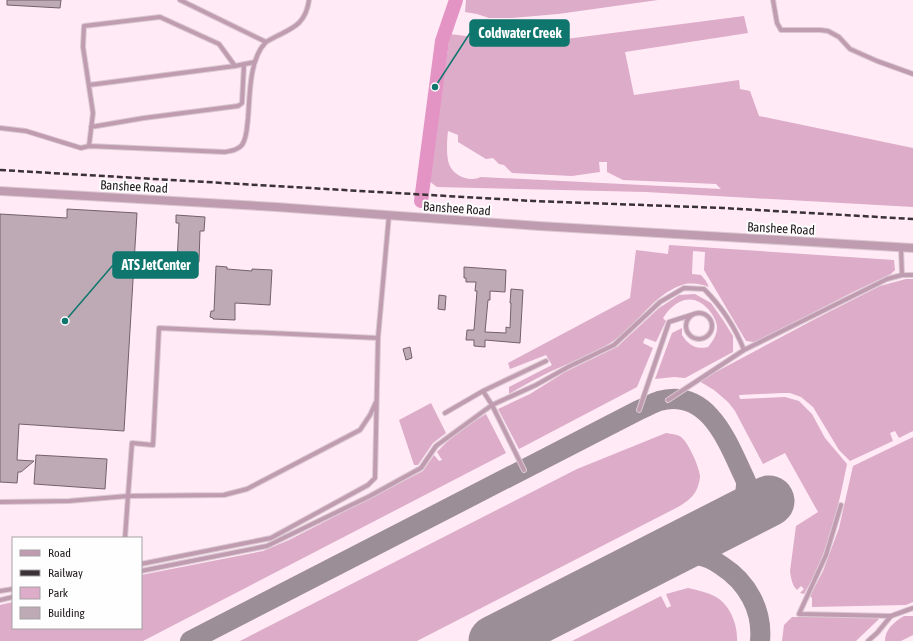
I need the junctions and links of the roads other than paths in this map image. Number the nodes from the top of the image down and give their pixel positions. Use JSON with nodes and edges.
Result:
{"nodes":[{"id":1,"x":180,"y":0,"type":"edge"},
{"id":2,"x":309,"y":0,"type":"edge"},
{"id":3,"x":772,"y":0,"type":"edge"},
{"id":4,"x":266,"y":42,"type":"junction"},
{"id":5,"x":255,"y":62,"type":"junction"},
{"id":6,"x":244,"y":64,"type":"junction"},
{"id":7,"x":235,"y":66,"type":"junction"},
{"id":8,"x":913,"y":74,"type":"edge"},
{"id":9,"x":89,"y":85,"type":"junction"},
{"id":10,"x":0,"y":128,"type":"edge"},
{"id":11,"x":91,"y":128,"type":"junction"},
{"id":12,"x":89,"y":146,"type":"junction"},
{"id":13,"x":0,"y":191,"type":"edge"},
{"id":14,"x":389,"y":215,"type":"junction"},
{"id":15,"x":901,"y":248,"type":"junction"},
{"id":16,"x":913,"y":248,"type":"edge"},
{"id":17,"x":913,"y":275,"type":"edge"},
{"id":18,"x":902,"y":276,"type":"junction"},
{"id":19,"x":694,"y":314,"type":"junction"},
{"id":20,"x":378,"y":338,"type":"junction"},
{"id":21,"x":744,"y":350,"type":"junction"},
{"id":22,"x":546,"y":361,"type":"dead end"},
{"id":23,"x":483,"y":392,"type":"junction"},
{"id":24,"x":377,"y":400,"type":"junction"},
{"id":25,"x":668,"y":400,"type":"dead end"},
{"id":26,"x":492,"y":405,"type":"junction"},
{"id":27,"x":639,"y":410,"type":"dead end"},
{"id":28,"x":445,"y":413,"type":"dead end"},
{"id":29,"x":524,"y":470,"type":"dead end"},
{"id":30,"x":128,"y":496,"type":"junction"},
{"id":31,"x":0,"y":502,"type":"edge"},
{"id":32,"x":841,"y":505,"type":"dead end"},
{"id":33,"x":125,"y":537,"type":"edge"},
{"id":34,"x":142,"y":564,"type":"edge"},
{"id":35,"x":142,"y":571,"type":"edge"},
{"id":36,"x":12,"y":589,"type":"edge"},
{"id":37,"x":0,"y":591,"type":"edge"},
{"id":38,"x":12,"y":597,"type":"edge"},
{"id":39,"x":0,"y":600,"type":"edge"},
{"id":40,"x":913,"y":609,"type":"edge"},
{"id":41,"x":891,"y":616,"type":"junction"},
{"id":42,"x":868,"y":641,"type":"edge"}],
"edges":[{"from":1,"to":4,"type":"lane"},
{"from":2,"to":4,"type":"lane"},
{"from":3,"to":8,"type":"lane"},
{"from":4,"to":5,"type":"lane"},
{"from":5,"to":6,"type":"lane"},
{"from":5,"to":12,"type":"lane"},
{"from":6,"to":7,"type":"lane"},
{"from":6,"to":11,"type":"lane"},
{"from":7,"to":9,"type":"lane"},
{"from":7,"to":9,"type":"lane"},
{"from":9,"to":11,"type":"lane"},
{"from":10,"to":12,"type":"lane"},
{"from":11,"to":12,"type":"lane"},
{"from":13,"to":14,"type":"street","name":"Banshee Road"},
{"from":14,"to":15,"type":"street","name":"Banshee Road"},
{"from":14,"to":20,"type":"lane"},
{"from":15,"to":16,"type":"street","name":"Banshee Road"},
{"from":15,"to":18,"type":"lane"},
{"from":17,"to":18,"type":"lane"},
{"from":18,"to":21,"type":"lane"},
{"from":19,"to":19,"type":"lane"},
{"from":19,"to":27,"type":"lane"},
{"from":20,"to":24,"type":"lane"},
{"from":20,"to":30,"type":"lane"},
{"from":21,"to":25,"type":"lane"},
{"from":21,"to":26,"type":"lane"},
{"from":22,"to":23,"type":"lane"},
{"from":23,"to":26,"type":"lane"},
{"from":23,"to":28,"type":"lane"},
{"from":24,"to":30,"type":"lane"},
{"from":24,"to":34,"type":"lane"},
{"from":26,"to":29,"type":"lane"},
{"from":26,"to":35,"type":"lane"},
{"from":30,"to":31,"type":"lane"},
{"from":30,"to":33,"type":"lane"},
{"from":32,"to":41,"type":"lane"},
{"from":36,"to":37,"type":"lane"},
{"from":38,"to":39,"type":"lane"},
{"from":40,"to":41,"type":"lane"},
{"from":41,"to":42,"type":"lane"}]}
